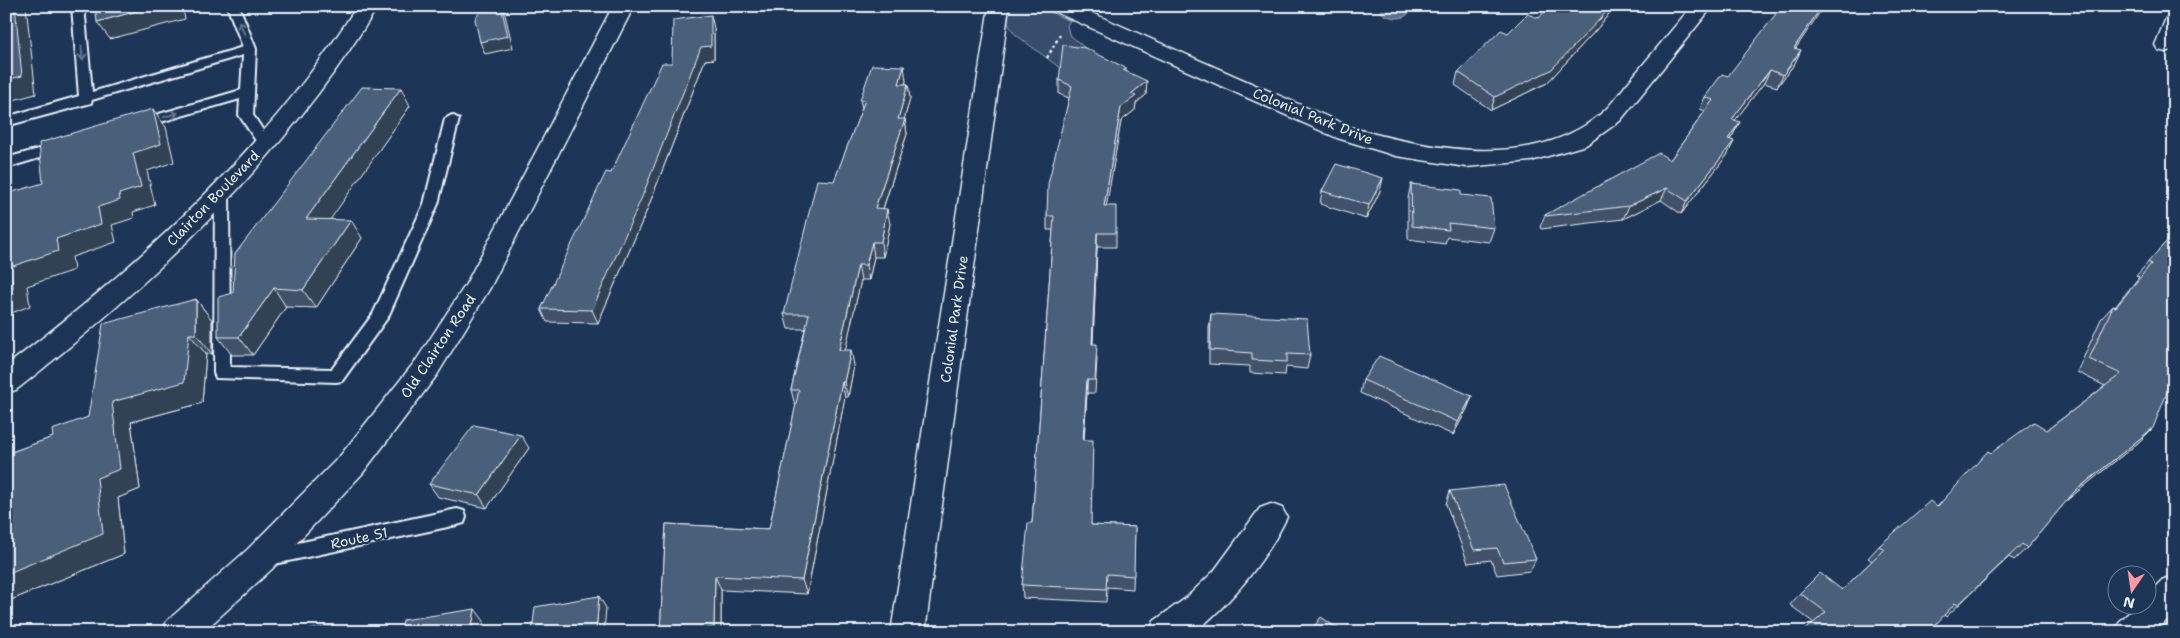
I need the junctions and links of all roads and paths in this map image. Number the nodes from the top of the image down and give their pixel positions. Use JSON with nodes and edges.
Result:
{"nodes":[{"id":1,"x":78,"y":6,"type":"edge"},
{"id":2,"x":233,"y":6,"type":"edge"},
{"id":3,"x":368,"y":6,"type":"edge"},
{"id":4,"x":624,"y":6,"type":"edge"},
{"id":5,"x":999,"y":6,"type":"edge"},
{"id":6,"x":1058,"y":6,"type":"edge"},
{"id":7,"x":1703,"y":6,"type":"edge"},
{"id":8,"x":2174,"y":23,"type":"edge"},
{"id":9,"x":1065,"y":32,"type":"dead end"},
{"id":10,"x":2166,"y":46,"type":"dead end"},
{"id":11,"x":250,"y":49,"type":"junction"},
{"id":12,"x":1047,"y":58,"type":"dead end"},
{"id":13,"x":248,"y":92,"type":"junction"},
{"id":14,"x":86,"y":100,"type":"junction"},
{"id":15,"x":452,"y":119,"type":"dead end"},
{"id":16,"x":6,"y":122,"type":"edge"},
{"id":17,"x":127,"y":128,"type":"edge"},
{"id":18,"x":71,"y":144,"type":"edge"},
{"id":19,"x":265,"y":144,"type":"junction"},
{"id":20,"x":6,"y":163,"type":"edge"},
{"id":21,"x":222,"y":191,"type":"junction"},
{"id":22,"x":6,"y":382,"type":"edge"},
{"id":23,"x":457,"y":517,"type":"dead end"},
{"id":24,"x":1271,"y":517,"type":"dead end"},
{"id":25,"x":260,"y":559,"type":"junction"},
{"id":26,"x":2174,"y":590,"type":"edge"},
{"id":27,"x":179,"y":632,"type":"edge"},
{"id":28,"x":908,"y":632,"type":"edge"},
{"id":29,"x":1166,"y":632,"type":"edge"},
{"id":30,"x":2132,"y":632,"type":"edge"}],
"edges":[{"from":1,"to":14,"type":"lane","one_way":true},
{"from":11,"to":2,"type":"lane","one_way":true},
{"from":3,"to":19,"type":"main road","name":"Clairton Boulevard"},
{"from":4,"to":25,"type":"main road","name":"Old Clairton Road"},
{"from":5,"to":28,"type":"main road","name":"Colonial Park Drive"},
{"from":6,"to":7,"type":"main road","name":"Colonial Park Drive"},
{"from":8,"to":10,"type":"main road"},
{"from":9,"to":12,"type":"path"},
{"from":11,"to":13,"type":"lane"},
{"from":11,"to":14,"type":"lane"},
{"from":17,"to":13,"type":"lane","one_way":true},
{"from":13,"to":19,"type":"lane"},
{"from":14,"to":16,"type":"lane"},
{"from":15,"to":21,"type":"lane"},
{"from":18,"to":20,"type":"lane"},
{"from":19,"to":21,"type":"main road","name":"Clairton Boulevard"},
{"from":21,"to":22,"type":"main road","name":"Clairton Boulevard"},
{"from":23,"to":25,"type":"lane","name":"Route 51"},
{"from":24,"to":29,"type":"main road"},
{"from":25,"to":27,"type":"main road","name":"Old Clairton Road"},
{"from":26,"to":30,"type":"main road"}]}
